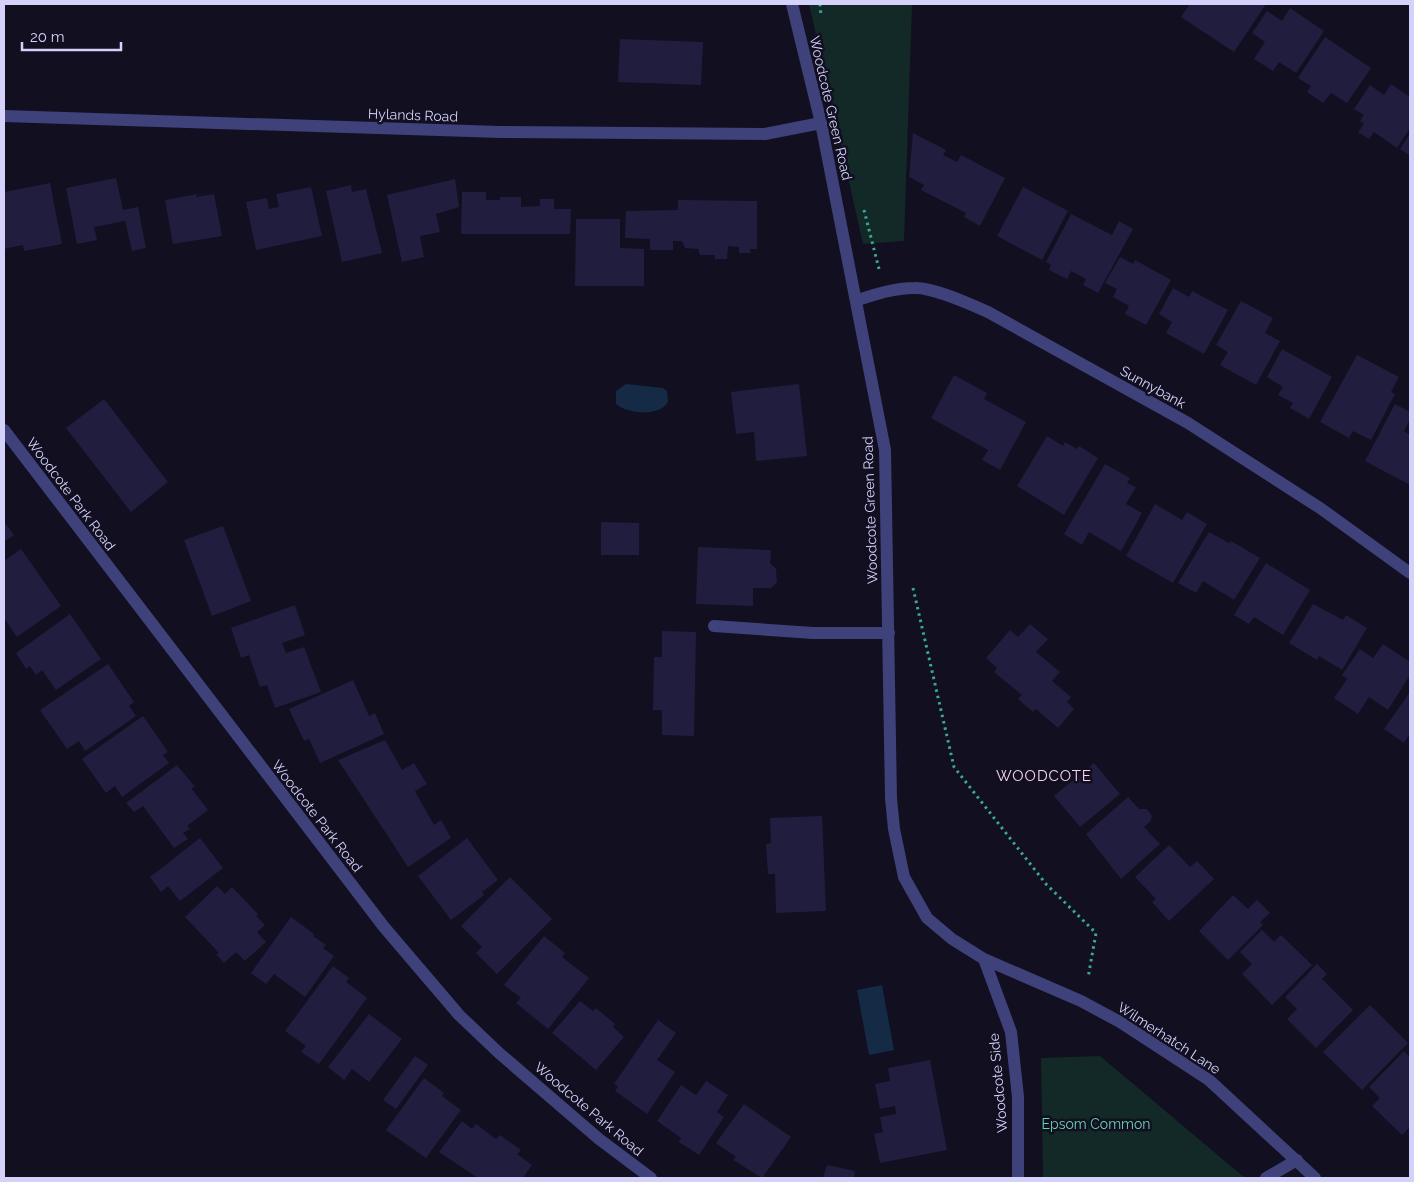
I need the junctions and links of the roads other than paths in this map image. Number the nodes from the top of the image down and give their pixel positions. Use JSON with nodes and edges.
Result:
{"nodes":[{"id":1,"x":792,"y":4,"type":"edge"},
{"id":2,"x":4,"y":116,"type":"edge"},
{"id":3,"x":821,"y":123,"type":"junction"},
{"id":4,"x":858,"y":300,"type":"junction"},
{"id":5,"x":4,"y":430,"type":"edge"},
{"id":6,"x":1410,"y":573,"type":"edge"},
{"id":7,"x":714,"y":626,"type":"dead end"},
{"id":8,"x":888,"y":634,"type":"junction"},
{"id":9,"x":984,"y":959,"type":"junction"},
{"id":10,"x":1297,"y":1160,"type":"junction"},
{"id":11,"x":650,"y":1178,"type":"edge"},
{"id":12,"x":1018,"y":1178,"type":"edge"},
{"id":13,"x":1266,"y":1178,"type":"edge"},
{"id":14,"x":1315,"y":1178,"type":"edge"}],
"edges":[{"from":1,"to":3,"type":"street","name":"Woodcote Green Road"},
{"from":2,"to":3,"type":"street","name":"Hylands Road"},
{"from":3,"to":4,"type":"street","name":"Woodcote Green Road"},
{"from":4,"to":6,"type":"street","name":"Sunnybank"},
{"from":4,"to":8,"type":"street","name":"Woodcote Green Road"},
{"from":5,"to":11,"type":"street","name":"Woodcote Park Road"},
{"from":7,"to":8,"type":"street"},
{"from":8,"to":9,"type":"street","name":"Woodcote Green Road"},
{"from":9,"to":10,"type":"street","name":"Wilmerhatch Lane"},
{"from":9,"to":12,"type":"street","name":"Woodcote Side"},
{"from":10,"to":13,"type":"street"},
{"from":10,"to":14,"type":"street","name":"Wilmerhatch Lane"}]}
